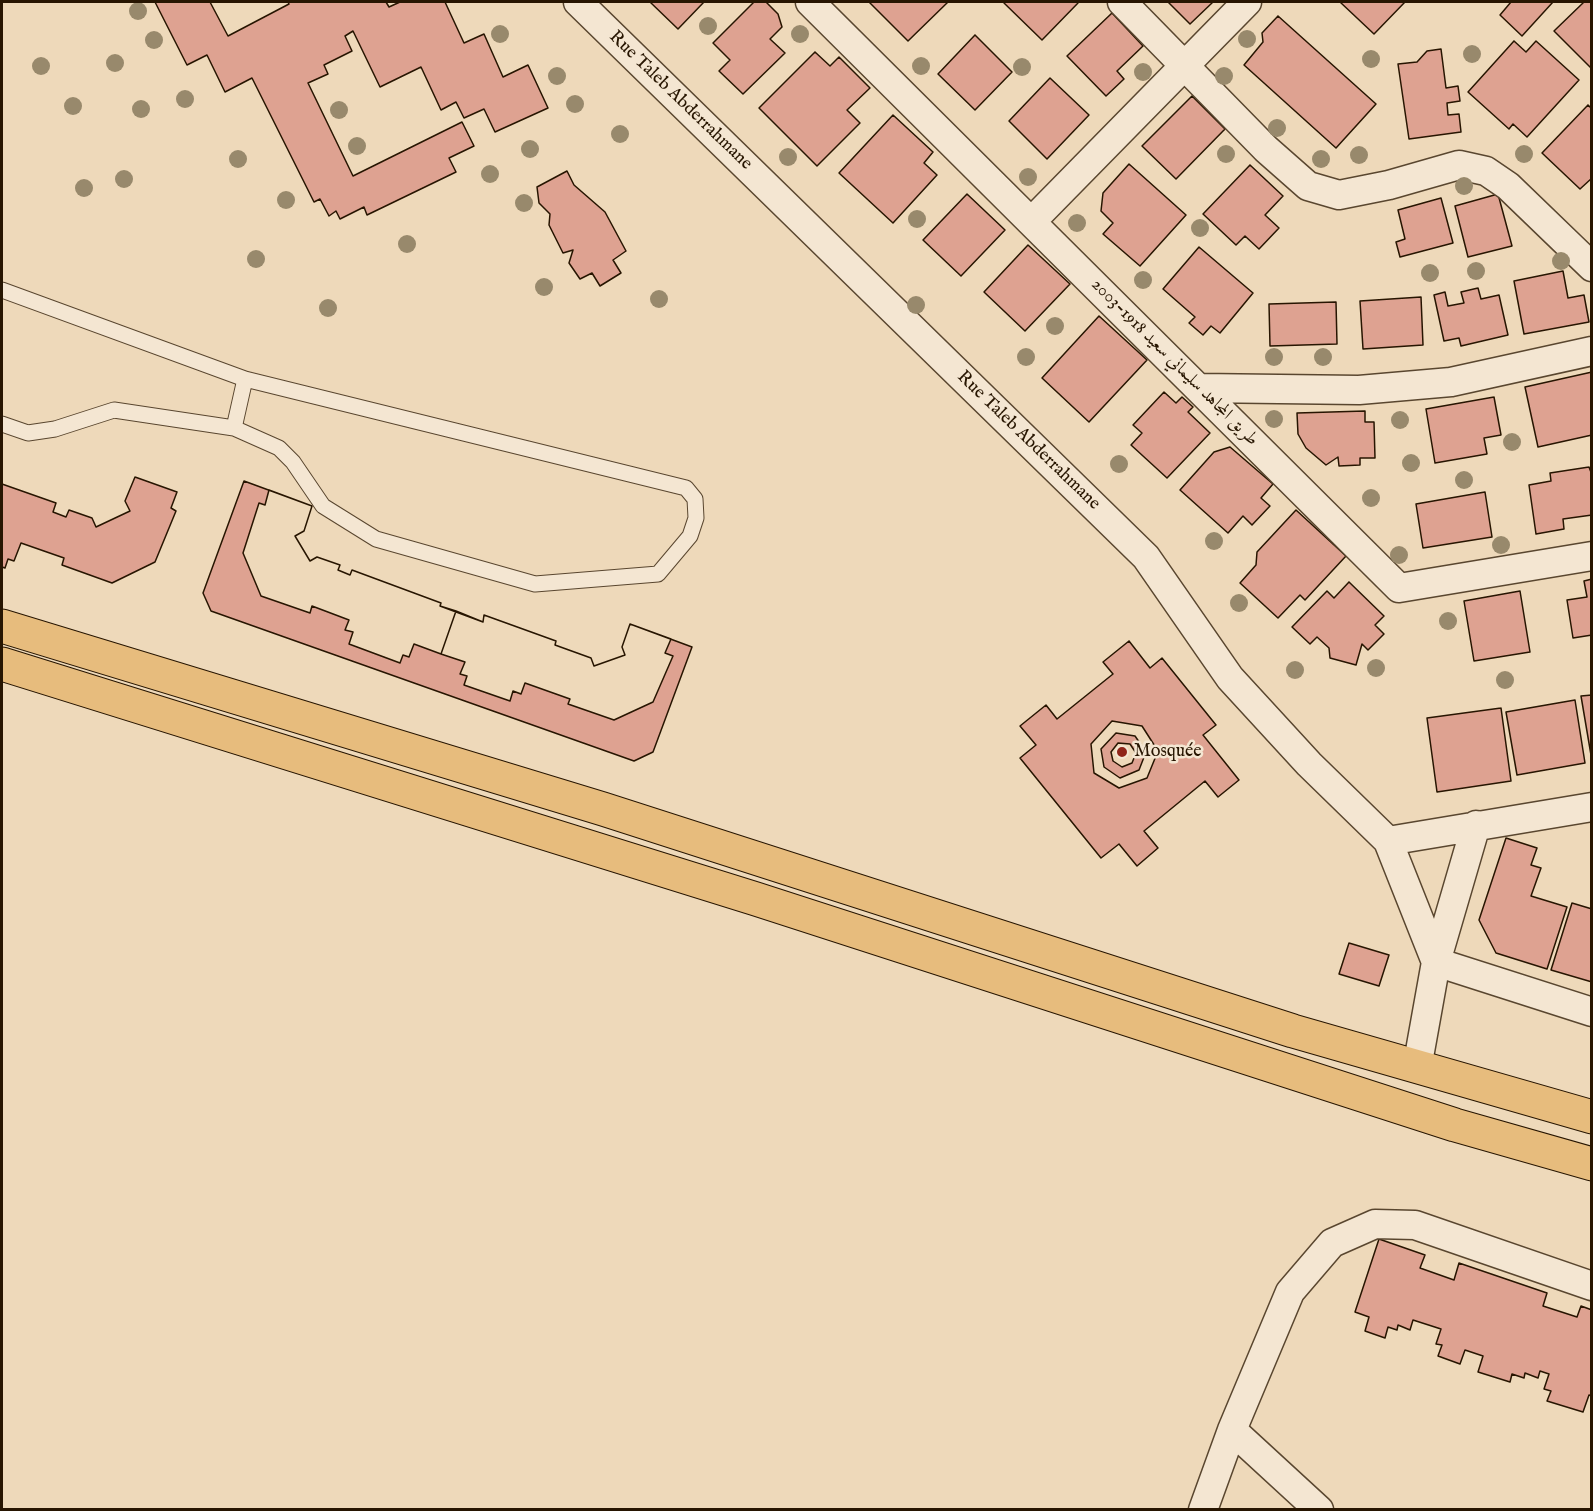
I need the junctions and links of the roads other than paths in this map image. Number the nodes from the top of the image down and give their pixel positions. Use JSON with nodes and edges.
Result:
{"nodes":[{"id":1,"x":578,"y":2,"type":"edge"},
{"id":2,"x":810,"y":2,"type":"edge"},
{"id":3,"x":1122,"y":2,"type":"edge"},
{"id":4,"x":1247,"y":2,"type":"edge"},
{"id":5,"x":1186,"y":66,"type":"junction"},
{"id":6,"x":1032,"y":221,"type":"junction"},
{"id":7,"x":1592,"y":267,"type":"edge"},
{"id":8,"x":2,"y":290,"type":"edge"},
{"id":9,"x":1592,"y":351,"type":"edge"},
{"id":10,"x":245,"y":379,"type":"junction"},
{"id":11,"x":1199,"y":388,"type":"junction"},
{"id":12,"x":2,"y":424,"type":"edge"},
{"id":13,"x":234,"y":428,"type":"junction"},
{"id":14,"x":1592,"y":556,"type":"edge"},
{"id":15,"x":2,"y":626,"type":"edge"},
{"id":16,"x":2,"y":664,"type":"edge"},
{"id":17,"x":1592,"y":807,"type":"edge"},
{"id":18,"x":1476,"y":825,"type":"junction"},
{"id":19,"x":1388,"y":841,"type":"junction"},
{"id":20,"x":1436,"y":962,"type":"junction"},
{"id":21,"x":1592,"y":1012,"type":"edge"},
{"id":22,"x":1417,"y":1068,"type":"junction"},
{"id":23,"x":1592,"y":1117,"type":"edge"},
{"id":24,"x":1592,"y":1164,"type":"edge"},
{"id":25,"x":1592,"y":1286,"type":"edge"},
{"id":26,"x":1232,"y":1430,"type":"junction"},
{"id":27,"x":1203,"y":1509,"type":"edge"},
{"id":28,"x":1320,"y":1509,"type":"edge"}],
"edges":[{"from":1,"to":19,"type":"street","name":"Rue Taleb Abderrahmane"},
{"from":2,"to":6,"type":"street","name":"طريق المجاهد سليماني سعيد 1918-2003"},
{"from":3,"to":5,"type":"street"},
{"from":4,"to":5,"type":"street"},
{"from":5,"to":6,"type":"street"},
{"from":5,"to":7,"type":"street"},
{"from":6,"to":11,"type":"street","name":"طريق المجاهد سليماني سعيد 1918-2003"},
{"from":8,"to":10,"type":"lane"},
{"from":9,"to":11,"type":"street"},
{"from":10,"to":13,"type":"lane"},
{"from":10,"to":13,"type":"lane"},
{"from":11,"to":14,"type":"street","name":"طريق المجاهد سليماني سعيد 1918-2003"},
{"from":12,"to":13,"type":"lane"},
{"from":15,"to":22,"type":"main road"},
{"from":16,"to":24,"type":"main road"},
{"from":17,"to":18,"type":"street"},
{"from":18,"to":19,"type":"street"},
{"from":18,"to":20,"type":"street"},
{"from":19,"to":20,"type":"street"},
{"from":20,"to":21,"type":"street"},
{"from":20,"to":22,"type":"street"},
{"from":22,"to":23,"type":"main road"},
{"from":25,"to":26,"type":"street"},
{"from":26,"to":27,"type":"street"},
{"from":26,"to":28,"type":"street"}]}
